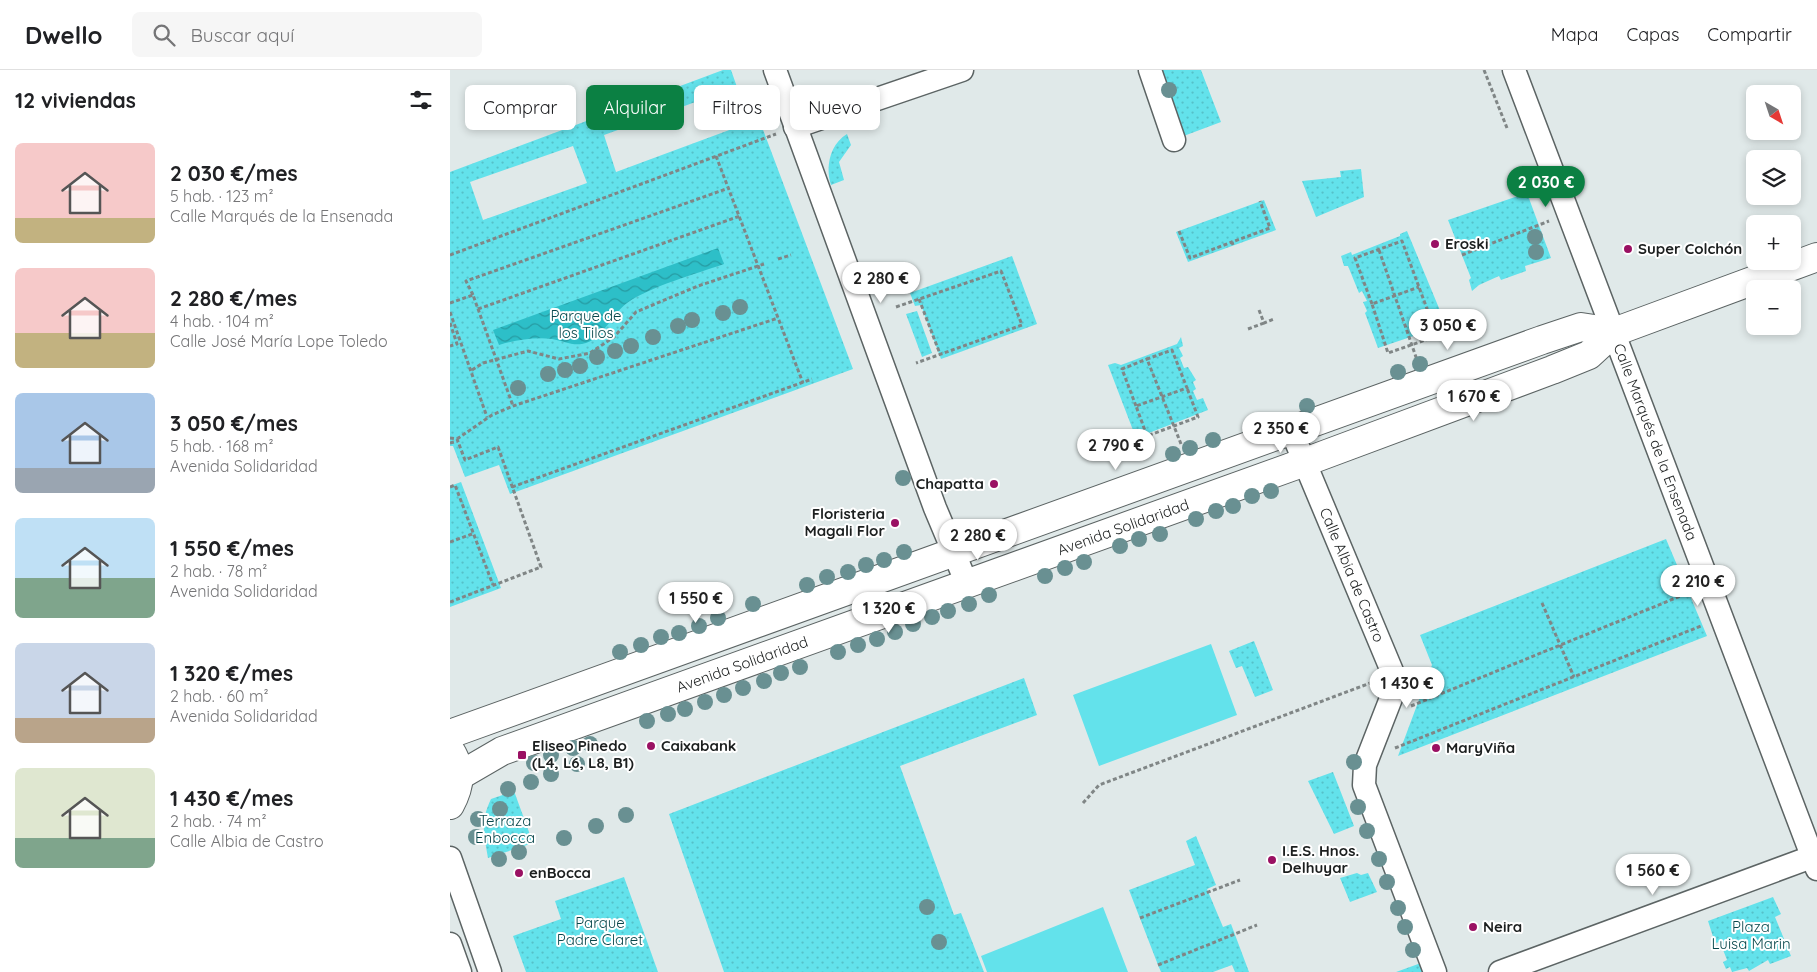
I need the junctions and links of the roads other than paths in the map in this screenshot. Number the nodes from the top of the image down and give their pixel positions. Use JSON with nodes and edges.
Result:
{"nodes":[{"id":1,"x":775,"y":70,"type":"edge"},
{"id":2,"x":962,"y":70,"type":"edge"},
{"id":3,"x":1150,"y":70,"type":"edge"},
{"id":4,"x":1514,"y":70,"type":"edge"},
{"id":5,"x":880,"y":98,"type":"edge"},
{"id":6,"x":790,"y":113,"type":"edge"},
{"id":7,"x":796,"y":130,"type":"edge"},
{"id":8,"x":1174,"y":140,"type":"dead end"},
{"id":9,"x":1817,"y":257,"type":"edge"},
{"id":10,"x":1614,"y":332,"type":"junction"},
{"id":11,"x":1292,"y":432,"type":"junction"},
{"id":12,"x":1305,"y":462,"type":"junction"},
{"id":13,"x":954,"y":552,"type":"junction"},
{"id":14,"x":967,"y":584,"type":"junction"},
{"id":15,"x":450,"y":734,"type":"edge"},
{"id":16,"x":450,"y":750,"type":"edge"},
{"id":17,"x":459,"y":776,"type":"junction"},
{"id":18,"x":450,"y":805,"type":"edge"},
{"id":19,"x":450,"y":858,"type":"edge"},
{"id":20,"x":1815,"y":860,"type":"edge"},
{"id":21,"x":450,"y":944,"type":"edge"},
{"id":22,"x":1504,"y":971,"type":"edge"},
{"id":23,"x":460,"y":972,"type":"edge"},
{"id":24,"x":490,"y":972,"type":"edge"},
{"id":25,"x":1435,"y":972,"type":"edge"}],
"edges":[{"from":1,"to":6,"type":"street"},
{"from":2,"to":5,"type":"street"},
{"from":3,"to":8,"type":"street"},
{"from":4,"to":10,"type":"street","name":"Calle Marqués de la Ensenada"},
{"from":7,"to":13,"type":"street"},
{"from":9,"to":10,"type":"main road","name":"Avenida Solidaridad"},
{"from":10,"to":11,"type":"main road","name":"Avenida Solidaridad"},
{"from":10,"to":12,"type":"main road","name":"Avenida Solidaridad"},
{"from":10,"to":20,"type":"street","name":"Calle Marqués de la Ensenada"},
{"from":11,"to":12,"type":"street","name":"Calle Albia de Castro"},
{"from":11,"to":13,"type":"main road","name":"Avenida Solidaridad"},
{"from":12,"to":14,"type":"main road","name":"Avenida Solidaridad"},
{"from":12,"to":25,"type":"street","name":"Calle Albia de Castro"},
{"from":13,"to":14,"type":"street"},
{"from":13,"to":15,"type":"main road","name":"Avenida Solidaridad"},
{"from":14,"to":17,"type":"main road","name":"Avenida Solidaridad"},
{"from":16,"to":17,"type":"main road"},
{"from":17,"to":18,"type":"main road"},
{"from":19,"to":24,"type":"street"},
{"from":20,"to":22,"type":"street"},
{"from":21,"to":23,"type":"street"}]}
